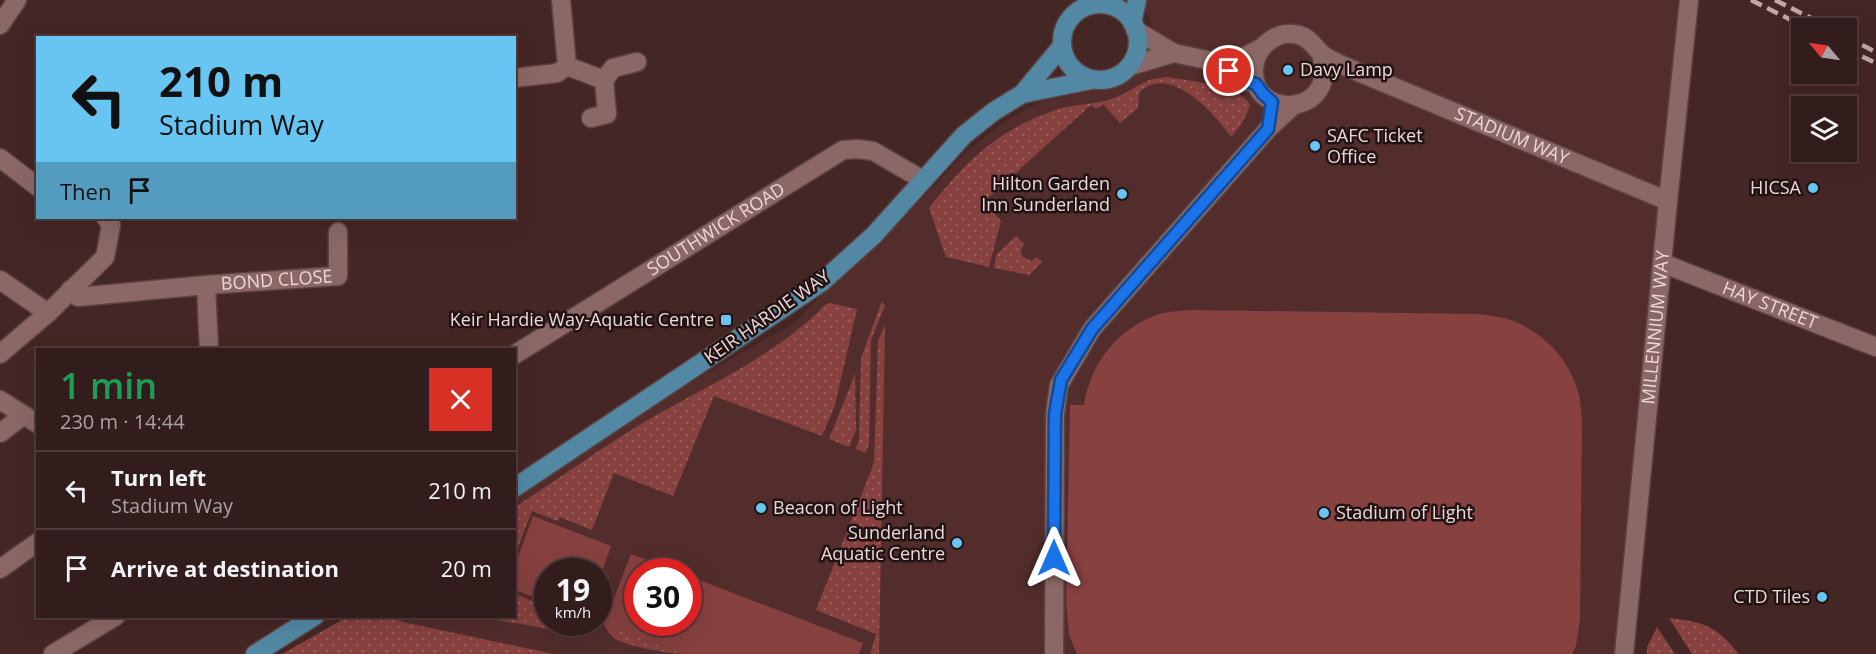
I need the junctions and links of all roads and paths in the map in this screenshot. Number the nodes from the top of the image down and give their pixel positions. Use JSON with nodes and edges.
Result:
{"nodes":[{"id":1,"x":17,"y":0,"type":"edge"},
{"id":2,"x":561,"y":0,"type":"edge"},
{"id":3,"x":1137,"y":0,"type":"edge"},
{"id":4,"x":1096,"y":2,"type":"edge"},
{"id":5,"x":1688,"y":7,"type":"edge"},
{"id":6,"x":0,"y":25,"type":"edge"},
{"id":7,"x":1134,"y":26,"type":"junction"},
{"id":8,"x":1062,"y":46,"type":"junction"},
{"id":9,"x":1261,"y":48,"type":"junction"},
{"id":10,"x":1174,"y":53,"type":"junction"},
{"id":11,"x":1321,"y":54,"type":"junction"},
{"id":12,"x":637,"y":62,"type":"dead end"},
{"id":13,"x":1216,"y":62,"type":"junction"},
{"id":14,"x":567,"y":66,"type":"junction"},
{"id":15,"x":1130,"y":66,"type":"junction"},
{"id":16,"x":1358,"y":72,"type":"junction"},
{"id":17,"x":516,"y":78,"type":"edge"},
{"id":18,"x":604,"y":80,"type":"junction"},
{"id":19,"x":1091,"y":80,"type":"junction"},
{"id":20,"x":1256,"y":84,"type":"junction"},
{"id":21,"x":1321,"y":86,"type":"junction"},
{"id":22,"x":1022,"y":94,"type":"junction"},
{"id":23,"x":1272,"y":102,"type":"junction"},
{"id":24,"x":1294,"y":105,"type":"junction"},
{"id":25,"x":591,"y":117,"type":"dead end"},
{"id":26,"x":1268,"y":129,"type":"junction"},
{"id":27,"x":0,"y":158,"type":"edge"},
{"id":28,"x":923,"y":180,"type":"junction"},
{"id":29,"x":36,"y":185,"type":"edge"},
{"id":30,"x":1668,"y":201,"type":"junction"},
{"id":31,"x":109,"y":221,"type":"edge"},
{"id":32,"x":338,"y":232,"type":"dead end"},
{"id":33,"x":1662,"y":263,"type":"junction"},
{"id":34,"x":0,"y":280,"type":"edge"},
{"id":35,"x":206,"y":285,"type":"junction"},
{"id":36,"x":70,"y":290,"type":"junction"},
{"id":37,"x":48,"y":313,"type":"junction"},
{"id":38,"x":1876,"y":347,"type":"edge"},
{"id":39,"x":209,"y":348,"type":"edge"},
{"id":40,"x":0,"y":354,"type":"edge"},
{"id":41,"x":516,"y":354,"type":"edge"},
{"id":42,"x":0,"y":400,"type":"edge"},
{"id":43,"x":31,"y":419,"type":"edge"},
{"id":44,"x":0,"y":433,"type":"edge"},
{"id":45,"x":516,"y":487,"type":"edge"},
{"id":46,"x":36,"y":543,"type":"edge"},
{"id":47,"x":0,"y":569,"type":"edge"},
{"id":48,"x":113,"y":618,"type":"edge"},
{"id":49,"x":312,"y":618,"type":"edge"},
{"id":50,"x":53,"y":654,"type":"edge"},
{"id":51,"x":255,"y":654,"type":"edge"},
{"id":52,"x":1054,"y":654,"type":"edge"},
{"id":53,"x":1624,"y":654,"type":"edge"}],
"edges":[{"from":1,"to":6,"type":"street"},
{"from":2,"to":14,"type":"street"},
{"from":3,"to":7,"type":"main road"},
{"from":4,"to":7,"type":"main road"},
{"from":4,"to":8,"type":"main road"},
{"from":5,"to":30,"type":"street","name":"MILLENNIUM WAY"},
{"from":7,"to":10,"type":"street","name":"STADIUM WAY"},
{"from":7,"to":15,"type":"main road"},
{"from":8,"to":19,"type":"main road"},
{"from":8,"to":22,"type":"main road"},
{"from":9,"to":11,"type":"street","name":"STADIUM WAY"},
{"from":9,"to":13,"type":"street","name":"STADIUM WAY"},
{"from":9,"to":20,"type":"street"},
{"from":10,"to":13,"type":"street","name":"STADIUM WAY"},
{"from":10,"to":15,"type":"street","name":"STADIUM WAY"},
{"from":11,"to":16,"type":"street","name":"STADIUM WAY"},
{"from":11,"to":21,"type":"street"},
{"from":12,"to":18,"type":"street"},
{"from":13,"to":20,"type":"street","name":"STADIUM WAY"},
{"from":14,"to":17,"type":"street"},
{"from":14,"to":18,"type":"street"},
{"from":15,"to":19,"type":"main road"},
{"from":16,"to":21,"type":"street"},
{"from":16,"to":30,"type":"street","name":"STADIUM WAY"},
{"from":18,"to":25,"type":"street"},
{"from":19,"to":22,"type":"main road"},
{"from":20,"to":23,"type":"street","name":"STADIUM WAY"},
{"from":21,"to":24,"type":"street"},
{"from":22,"to":28,"type":"main road","name":"KEIR HARDIE WAY"},
{"from":23,"to":24,"type":"street"},
{"from":23,"to":26,"type":"street"},
{"from":24,"to":26,"type":"street"},
{"from":26,"to":52,"type":"street"},
{"from":27,"to":29,"type":"street"},
{"from":28,"to":41,"type":"street","name":"SOUTHWICK ROAD"},
{"from":28,"to":45,"type":"main road","name":"KEIR HARDIE WAY"},
{"from":30,"to":33,"type":"street","name":"MILLENNIUM WAY"},
{"from":31,"to":36,"type":"street"},
{"from":32,"to":35,"type":"street","name":"BOND CLOSE"},
{"from":33,"to":38,"type":"street","name":"HAY STREET"},
{"from":33,"to":53,"type":"street","name":"MILLENNIUM WAY"},
{"from":34,"to":37,"type":"street"},
{"from":35,"to":36,"type":"street","name":"BOND CLOSE"},
{"from":35,"to":39,"type":"street","name":"BOND CLOSE"},
{"from":36,"to":37,"type":"street"},
{"from":37,"to":40,"type":"street"},
{"from":42,"to":43,"type":"street"},
{"from":43,"to":44,"type":"street"},
{"from":46,"to":47,"type":"street"},
{"from":48,"to":50,"type":"street"},
{"from":49,"to":51,"type":"main road"}]}
